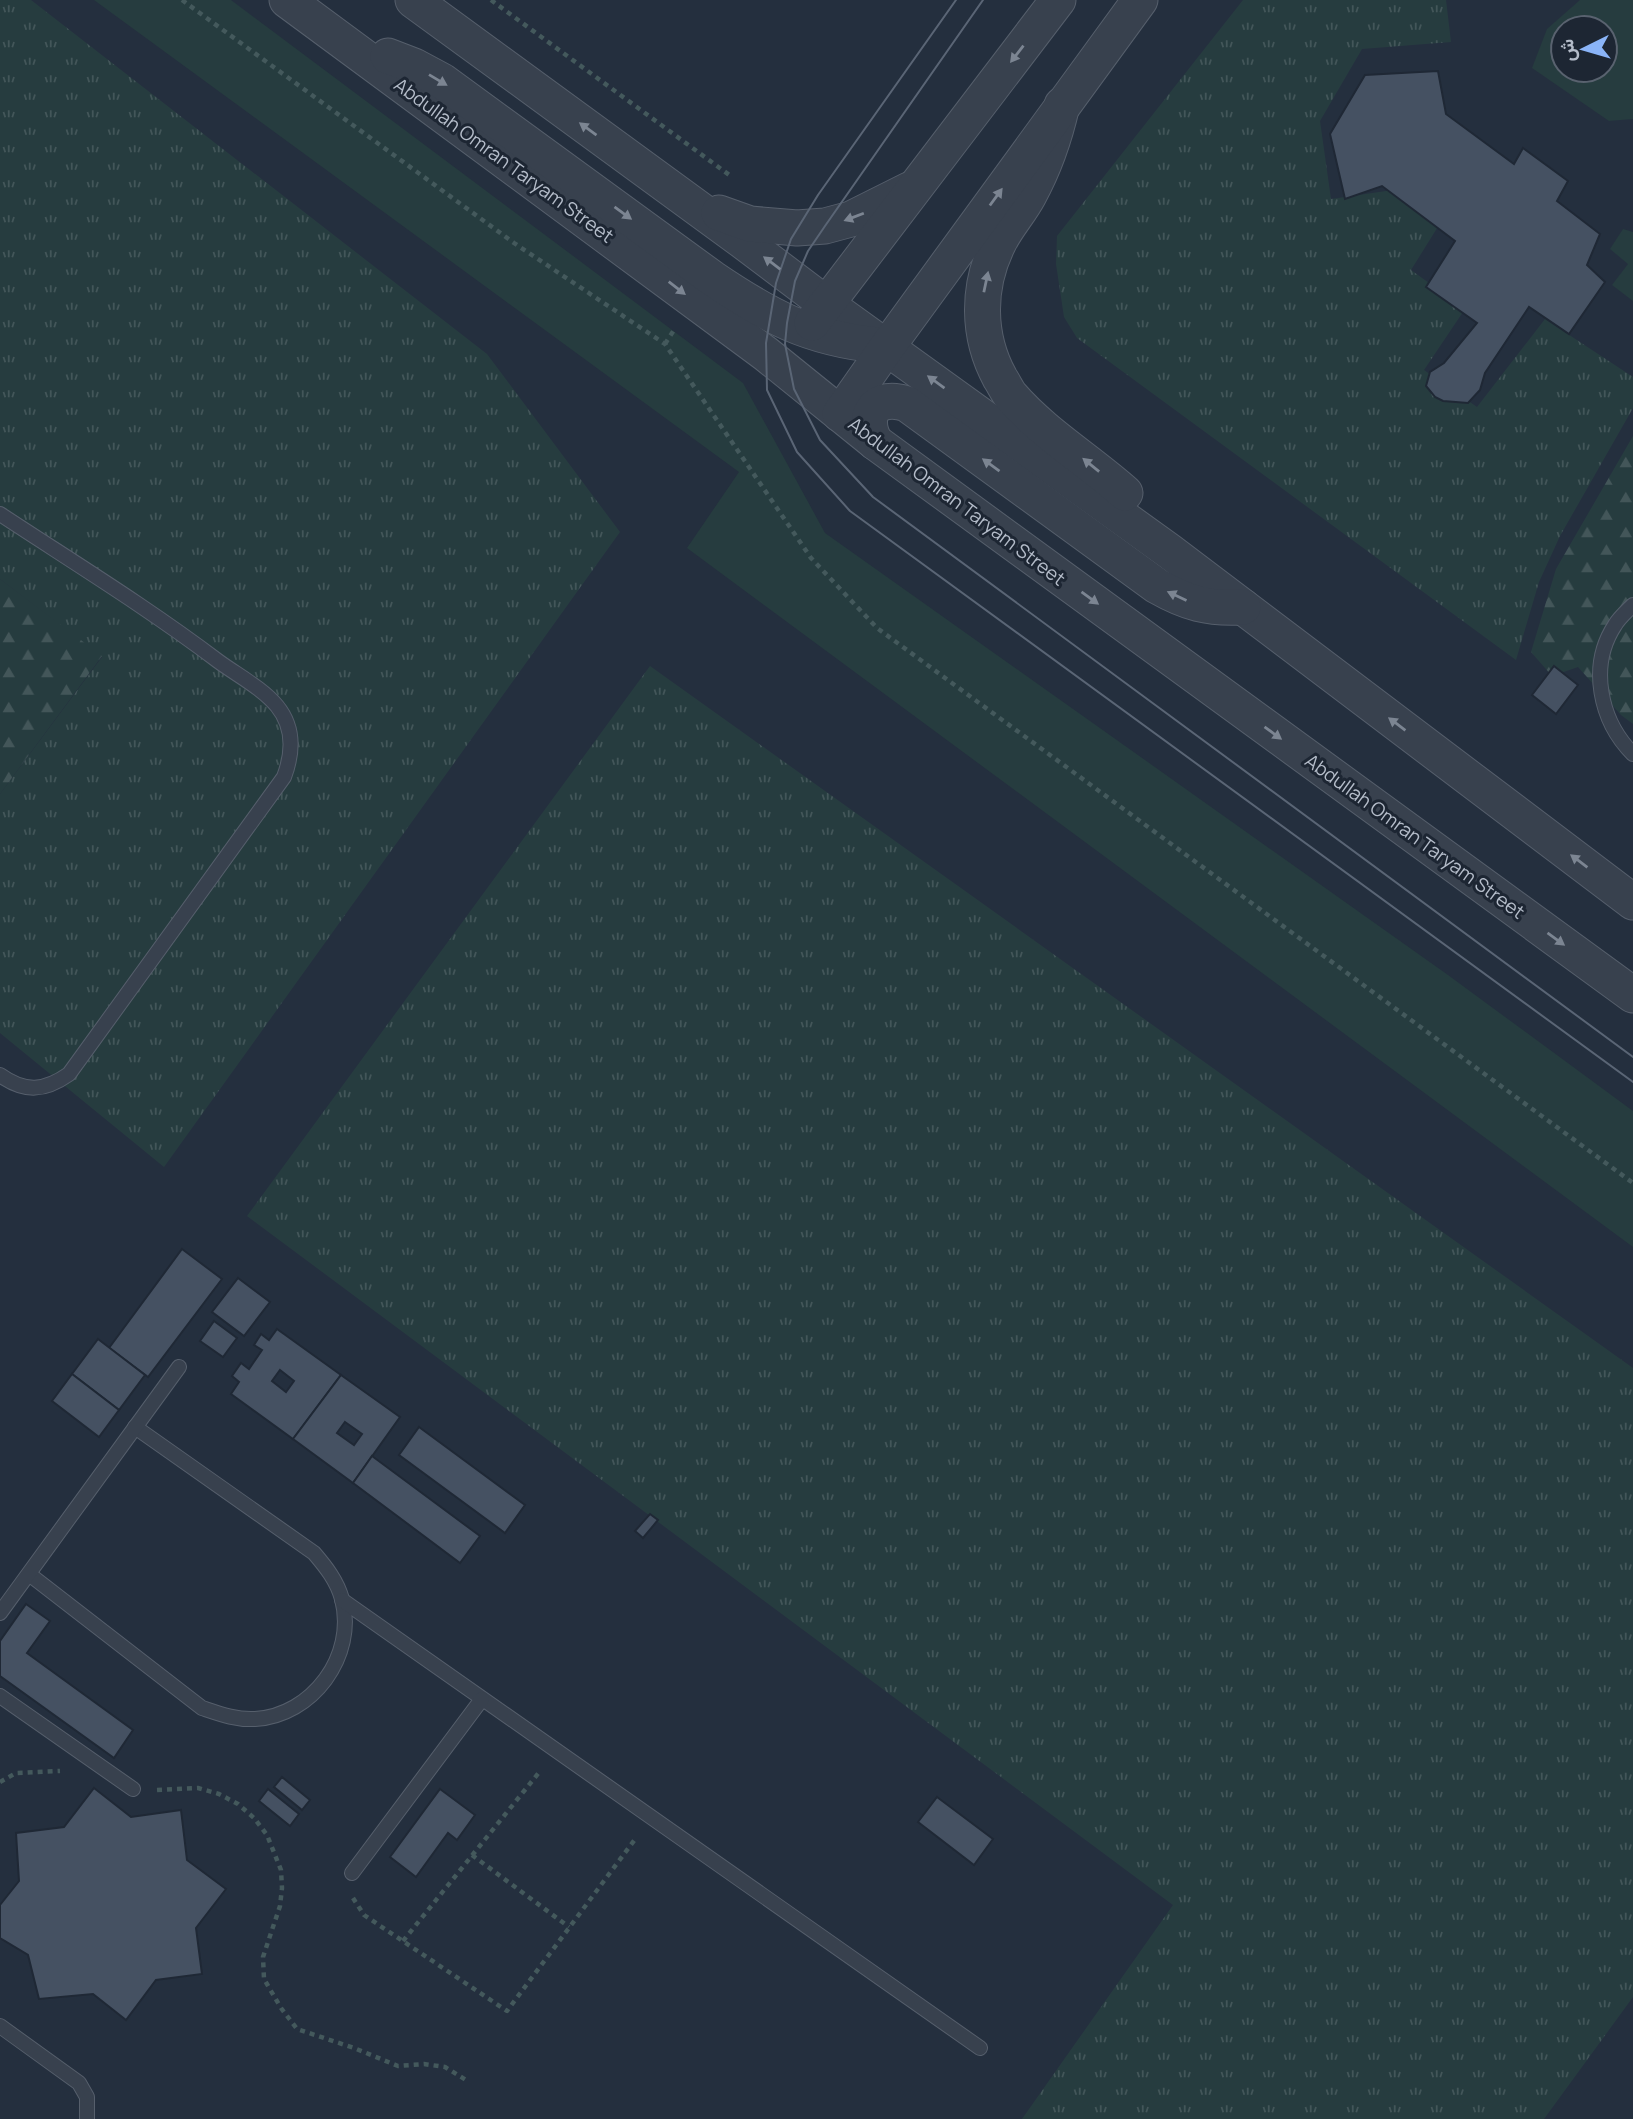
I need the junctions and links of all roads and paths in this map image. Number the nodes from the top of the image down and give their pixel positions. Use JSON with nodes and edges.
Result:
{"nodes":[{"id":1,"x":182,"y":0,"type":"edge"},
{"id":2,"x":287,"y":0,"type":"edge"},
{"id":3,"x":413,"y":0,"type":"edge"},
{"id":4,"x":491,"y":0,"type":"edge"},
{"id":5,"x":1058,"y":0,"type":"edge"},
{"id":6,"x":1140,"y":0,"type":"edge"},
{"id":7,"x":352,"y":48,"type":"junction"},
{"id":8,"x":1062,"y":104,"type":"junction"},
{"id":9,"x":733,"y":178,"type":"dead end"},
{"id":10,"x":915,"y":187,"type":"junction"},
{"id":11,"x":689,"y":202,"type":"junction"},
{"id":12,"x":816,"y":317,"type":"junction"},
{"id":13,"x":887,"y":346,"type":"junction"},
{"id":14,"x":781,"y":365,"type":"junction"},
{"id":15,"x":841,"y":414,"type":"junction"},
{"id":16,"x":875,"y":442,"type":"junction"},
{"id":17,"x":0,"y":514,"type":"edge"},
{"id":18,"x":1169,"y":551,"type":"junction"},
{"id":19,"x":1633,"y":605,"type":"edge"},
{"id":20,"x":1243,"y":607,"type":"junction"},
{"id":21,"x":1633,"y":754,"type":"edge"},
{"id":22,"x":1633,"y":902,"type":"edge"},
{"id":23,"x":1633,"y":995,"type":"edge"},
{"id":24,"x":0,"y":1075,"type":"edge"},
{"id":25,"x":1633,"y":1183,"type":"edge"},
{"id":26,"x":179,"y":1367,"type":"dead end"},
{"id":27,"x":135,"y":1427,"type":"junction"},
{"id":28,"x":29,"y":1574,"type":"junction"},
{"id":29,"x":342,"y":1600,"type":"junction"},
{"id":30,"x":0,"y":1614,"type":"edge"},
{"id":31,"x":0,"y":1696,"type":"edge"},
{"id":32,"x":482,"y":1699,"type":"junction"},
{"id":33,"x":556,"y":1751,"type":"junction"},
{"id":34,"x":89,"y":1759,"type":"junction"},
{"id":35,"x":0,"y":1782,"type":"edge"},
{"id":36,"x":133,"y":1789,"type":"joint"},
{"id":37,"x":651,"y":1817,"type":"junction"},
{"id":38,"x":472,"y":1855,"type":"junction"},
{"id":39,"x":352,"y":1873,"type":"joint"},
{"id":40,"x":569,"y":1927,"type":"junction"},
{"id":41,"x":403,"y":1941,"type":"junction"},
{"id":42,"x":0,"y":2026,"type":"edge"},
{"id":43,"x":980,"y":2048,"type":"dead end"},
{"id":44,"x":466,"y":2080,"type":"dead end"},
{"id":45,"x":87,"y":2119,"type":"edge"}],
"edges":[{"from":1,"to":25,"type":"path"},
{"from":2,"to":7,"type":"street","name":"Abdullah Omran Taryam Street"},
{"from":11,"to":3,"type":"street","one_way":true},
{"from":4,"to":9,"type":"path"},
{"from":5,"to":10,"type":"street","one_way":true},
{"from":6,"to":8,"type":"street"},
{"from":7,"to":12,"type":"street","one_way":true},
{"from":7,"to":14,"type":"street","name":"Abdullah Omran Taryam Street","one_way":true},
{"from":13,"to":8,"type":"street","one_way":true},
{"from":18,"to":8,"type":"street","one_way":true},
{"from":10,"to":11,"type":"street","one_way":true},
{"from":10,"to":12,"type":"street"},
{"from":12,"to":11,"type":"street","one_way":true},
{"from":12,"to":13,"type":"street"},
{"from":12,"to":14,"type":"street"},
{"from":13,"to":15,"type":"street"},
{"from":18,"to":13,"type":"street","one_way":true},
{"from":14,"to":15,"type":"street","name":"Abdullah Omran Taryam Street"},
{"from":15,"to":16,"type":"street","name":"Abdullah Omran Taryam Street"},
{"from":20,"to":16,"type":"street","one_way":true},
{"from":16,"to":23,"type":"street","name":"Abdullah Omran Taryam Street","one_way":true},
{"from":17,"to":24,"type":"lane"},
{"from":18,"to":20,"type":"street"},
{"from":19,"to":21,"type":"lane"},
{"from":22,"to":20,"type":"street","one_way":true},
{"from":26,"to":27,"type":"lane"},
{"from":27,"to":28,"type":"lane"},
{"from":27,"to":29,"type":"lane"},
{"from":28,"to":29,"type":"lane"},
{"from":28,"to":30,"type":"lane"},
{"from":29,"to":32,"type":"lane"},
{"from":31,"to":34,"type":"lane"},
{"from":32,"to":33,"type":"lane"},
{"from":32,"to":39,"type":"lane"},
{"from":33,"to":37,"type":"lane"},
{"from":33,"to":38,"type":"path"},
{"from":34,"to":35,"type":"path"},
{"from":34,"to":36,"type":"lane"},
{"from":36,"to":44,"type":"path"},
{"from":37,"to":40,"type":"path"},
{"from":37,"to":43,"type":"lane"},
{"from":38,"to":40,"type":"path"},
{"from":38,"to":41,"type":"path"},
{"from":39,"to":41,"type":"path"},
{"from":40,"to":41,"type":"path"},
{"from":42,"to":45,"type":"lane"}]}
